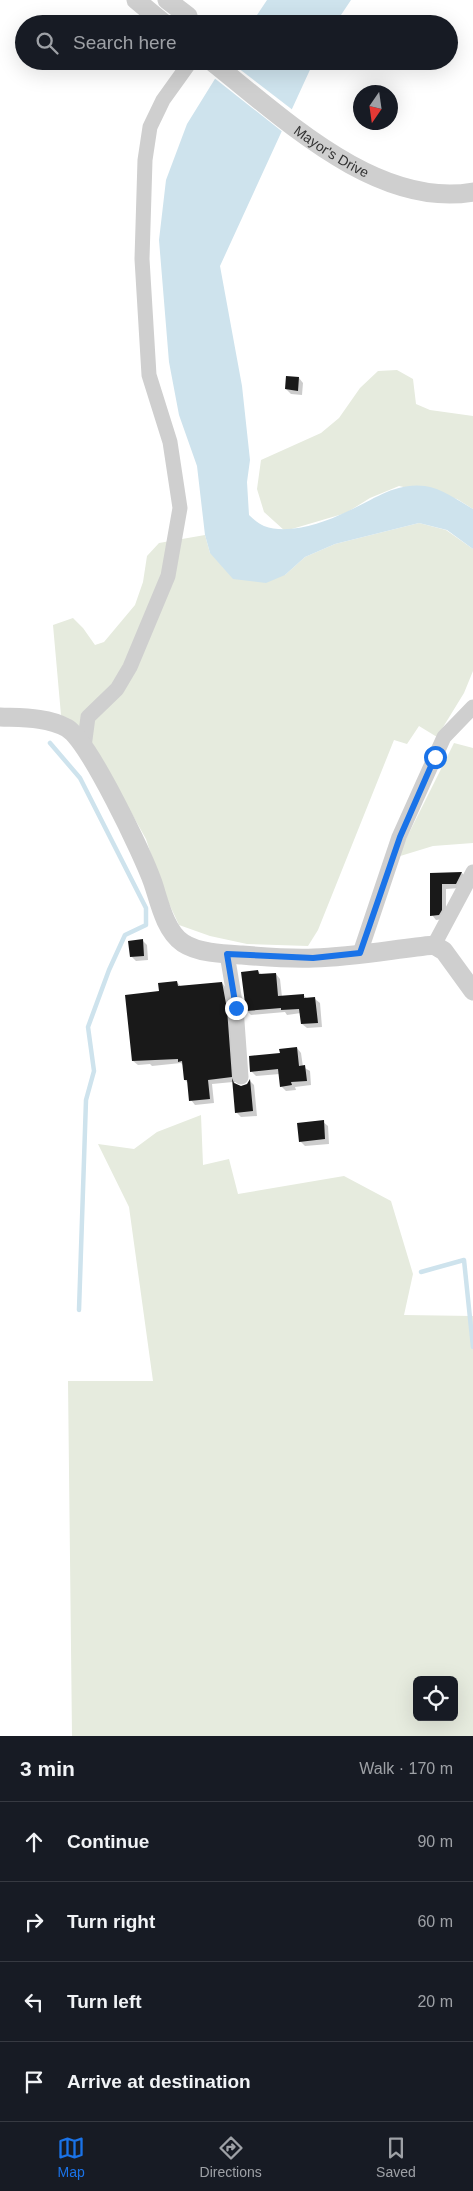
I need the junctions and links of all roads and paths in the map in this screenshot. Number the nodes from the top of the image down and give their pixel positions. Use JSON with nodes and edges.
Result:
{"nodes":[{"id":1,"x":136,"y":0,"type":"edge"},
{"id":2,"x":167,"y":0,"type":"edge"},
{"id":3,"x":154,"y":15,"type":"edge"},
{"id":4,"x":187,"y":15,"type":"edge"},
{"id":5,"x":185,"y":70,"type":"edge"},
{"id":6,"x":222,"y":70,"type":"edge"},
{"id":7,"x":473,"y":192,"type":"edge"},
{"id":8,"x":473,"y":707,"type":"edge"},
{"id":9,"x":0,"y":717,"type":"edge"},
{"id":10,"x":84,"y":747,"type":"junction"},
{"id":11,"x":473,"y":872,"type":"edge"},
{"id":12,"x":434,"y":944,"type":"junction"},
{"id":13,"x":360,"y":953,"type":"junction"},
{"id":14,"x":227,"y":954,"type":"junction"},
{"id":15,"x":473,"y":991,"type":"edge"},
{"id":16,"x":241,"y":1078,"type":"dead end"}],
"edges":[{"from":1,"to":3,"type":"street"},
{"from":2,"to":4,"type":"street"},
{"from":5,"to":10,"type":"street"},
{"from":6,"to":7,"type":"street","name":"Mayor's Drive"},
{"from":8,"to":13,"type":"street"},
{"from":9,"to":10,"type":"street"},
{"from":10,"to":14,"type":"street"},
{"from":11,"to":12,"type":"street"},
{"from":12,"to":13,"type":"street"},
{"from":12,"to":15,"type":"street"},
{"from":13,"to":14,"type":"street"},
{"from":14,"to":16,"type":"street"}]}
